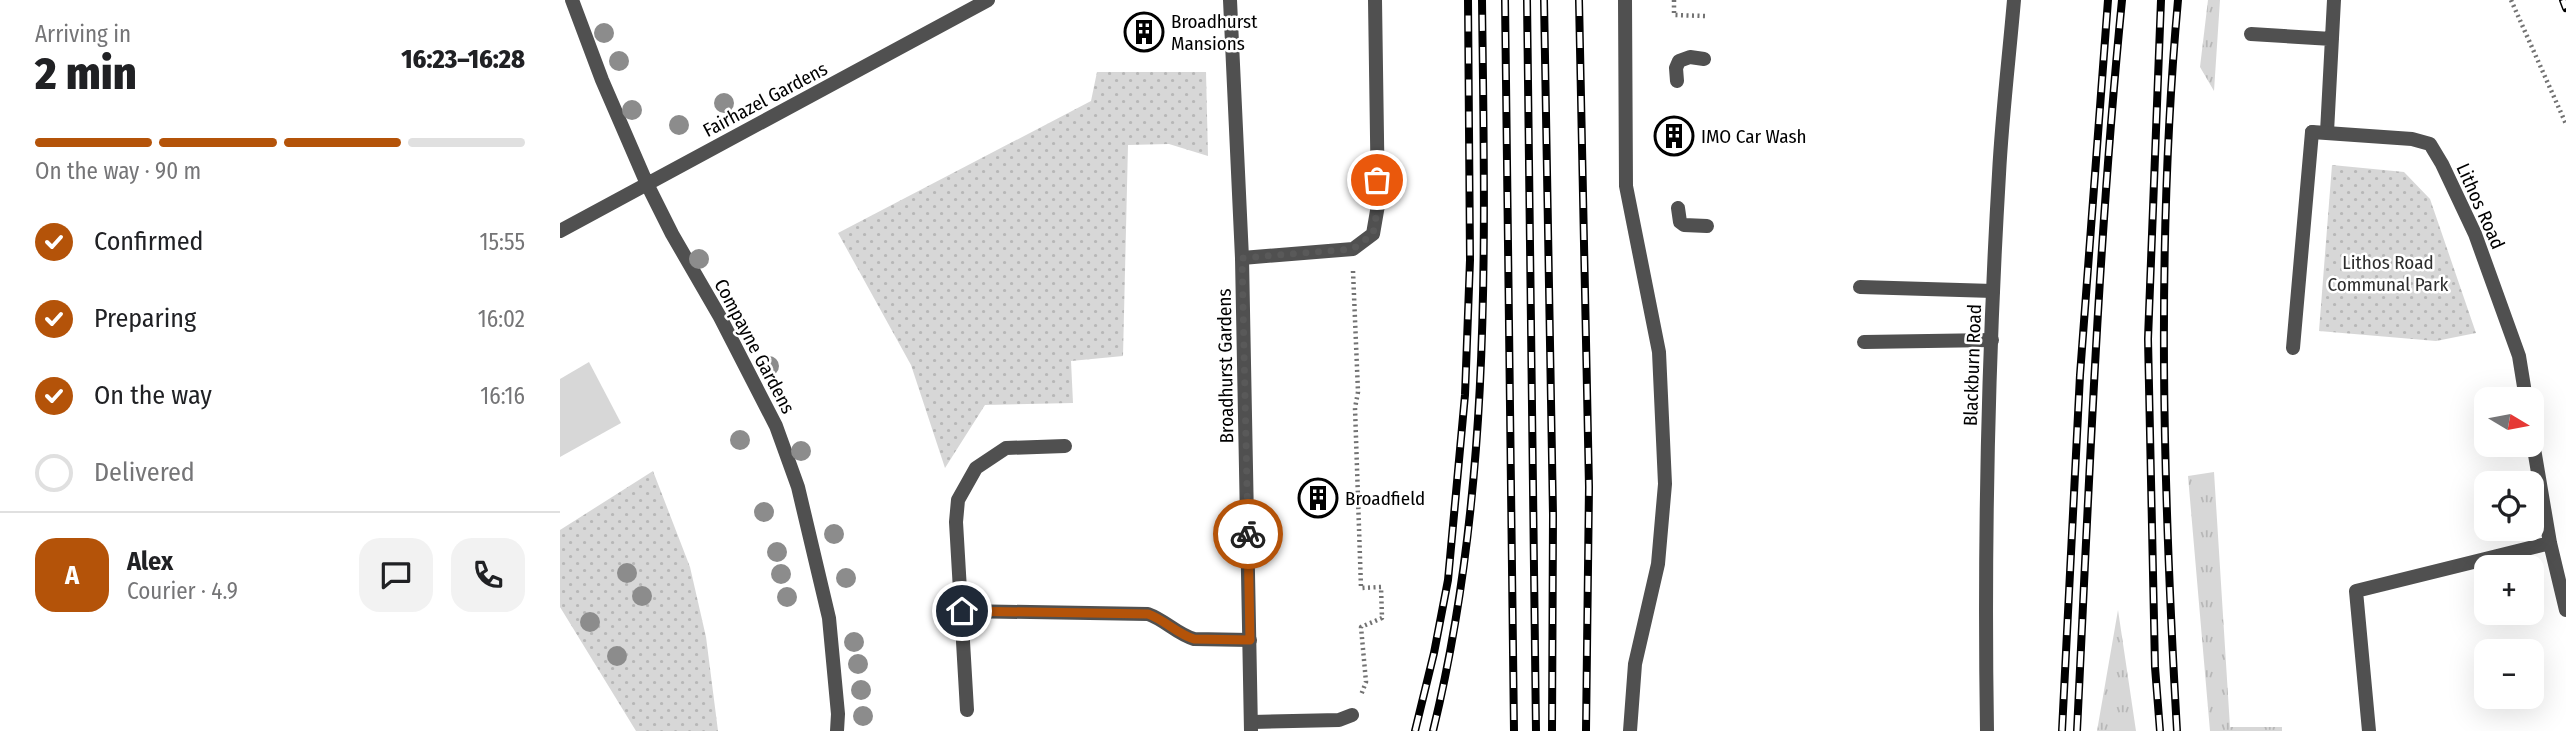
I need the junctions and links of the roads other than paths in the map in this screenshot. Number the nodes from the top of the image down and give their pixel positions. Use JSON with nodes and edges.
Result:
{"nodes":[{"id":1,"x":572,"y":0,"type":"edge"},
{"id":2,"x":988,"y":0,"type":"edge"},
{"id":3,"x":1230,"y":0,"type":"edge"},
{"id":4,"x":1375,"y":0,"type":"edge"},
{"id":5,"x":1625,"y":0,"type":"edge"},
{"id":6,"x":2014,"y":0,"type":"edge"},
{"id":7,"x":2334,"y":0,"type":"edge"},
{"id":8,"x":2250,"y":34,"type":"dead end"},
{"id":9,"x":2332,"y":39,"type":"junction"},
{"id":10,"x":1704,"y":59,"type":"dead end"},
{"id":11,"x":1677,"y":81,"type":"dead end"},
{"id":12,"x":2319,"y":132,"type":"junction"},
{"id":13,"x":647,"y":184,"type":"junction"},
{"id":14,"x":1678,"y":208,"type":"dead end"},
{"id":15,"x":1706,"y":226,"type":"dead end"},
{"id":16,"x":560,"y":231,"type":"edge"},
{"id":17,"x":1242,"y":258,"type":"junction"},
{"id":18,"x":1860,"y":287,"type":"dead end"},
{"id":19,"x":1993,"y":291,"type":"junction"},
{"id":20,"x":1992,"y":340,"type":"junction"},
{"id":21,"x":1864,"y":342,"type":"dead end"},
{"id":22,"x":2293,"y":348,"type":"dead end"},
{"id":23,"x":2524,"y":387,"type":"edge"},
{"id":24,"x":1065,"y":446,"type":"dead end"},
{"id":25,"x":2535,"y":457,"type":"edge"},
{"id":26,"x":2550,"y":543,"type":"junction"},
{"id":27,"x":2566,"y":610,"type":"edge"},
{"id":28,"x":962,"y":611,"type":"junction"},
{"id":29,"x":1250,"y":640,"type":"junction"},
{"id":30,"x":967,"y":710,"type":"dead end"},
{"id":31,"x":1352,"y":715,"type":"road end"},
{"id":32,"x":1252,"y":726,"type":"edge"},
{"id":33,"x":837,"y":731,"type":"edge"},
{"id":34,"x":1630,"y":731,"type":"edge"},
{"id":35,"x":1987,"y":731,"type":"edge"},
{"id":36,"x":2369,"y":731,"type":"edge"}],
"edges":[{"from":1,"to":13,"type":"street","name":"Compayne Gardens"},
{"from":2,"to":13,"type":"street","name":"Fairhazel Gardens"},
{"from":3,"to":17,"type":"street","name":"Broadhurst Gardens"},
{"from":4,"to":17,"type":"street"},
{"from":5,"to":34,"type":"street"},
{"from":6,"to":19,"type":"street","name":"Blackburn Road"},
{"from":7,"to":9,"type":"street"},
{"from":8,"to":9,"type":"street"},
{"from":9,"to":12,"type":"street"},
{"from":10,"to":11,"type":"street"},
{"from":12,"to":22,"type":"street"},
{"from":12,"to":23,"type":"street","name":"Lithos Road"},
{"from":13,"to":16,"type":"street","name":"Fairhazel Gardens"},
{"from":13,"to":33,"type":"street","name":"Compayne Gardens"},
{"from":14,"to":15,"type":"street"},
{"from":17,"to":29,"type":"street","name":"Broadhurst Gardens"},
{"from":18,"to":19,"type":"street"},
{"from":19,"to":20,"type":"street","name":"Blackburn Road"},
{"from":20,"to":21,"type":"street"},
{"from":20,"to":35,"type":"street","name":"Blackburn Road"},
{"from":24,"to":28,"type":"street"},
{"from":25,"to":26,"type":"street"},
{"from":26,"to":27,"type":"street"},
{"from":26,"to":36,"type":"street"},
{"from":28,"to":29,"type":"street"},
{"from":28,"to":30,"type":"street"},
{"from":29,"to":32,"type":"street","name":"Broadhurst Gardens"},
{"from":31,"to":32,"type":"street"}]}
